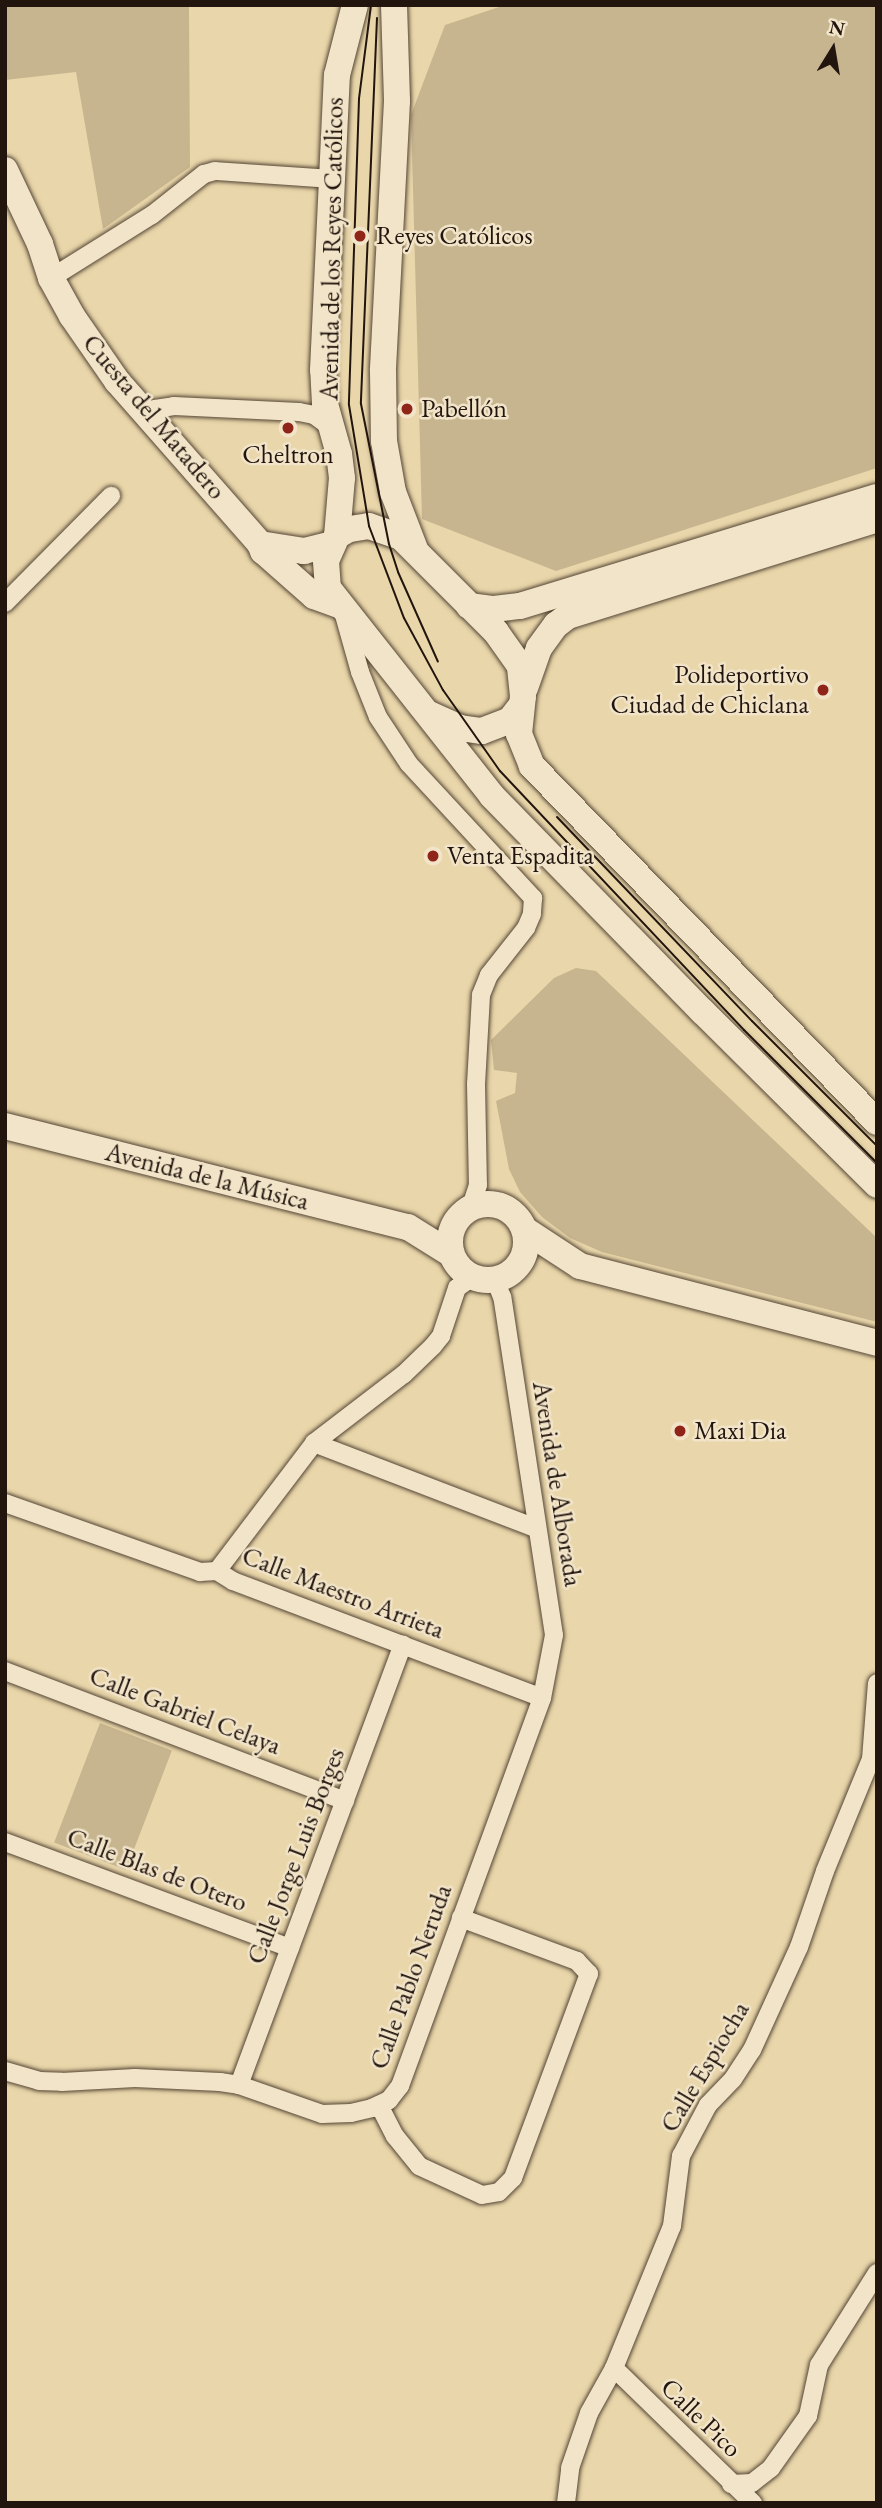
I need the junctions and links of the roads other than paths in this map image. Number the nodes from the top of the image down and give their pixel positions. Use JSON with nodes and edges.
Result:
{"nodes":[{"id":1,"x":355,"y":5,"type":"edge"},
{"id":2,"x":394,"y":5,"type":"edge"},
{"id":3,"x":5,"y":170,"type":"edge"},
{"id":4,"x":331,"y":179,"type":"junction"},
{"id":5,"x":51,"y":278,"type":"junction"},
{"id":6,"x":147,"y":415,"type":"junction"},
{"id":7,"x":333,"y":429,"type":"junction"},
{"id":8,"x":111,"y":496,"type":"dead end"},
{"id":9,"x":877,"y":497,"type":"edge"},
{"id":10,"x":877,"y":519,"type":"edge"},
{"id":11,"x":335,"y":540,"type":"junction"},
{"id":12,"x":260,"y":544,"type":"junction"},
{"id":13,"x":415,"y":549,"type":"junction"},
{"id":14,"x":5,"y":603,"type":"edge"},
{"id":15,"x":469,"y":606,"type":"junction"},
{"id":16,"x":340,"y":607,"type":"junction"},
{"id":17,"x":522,"y":701,"type":"junction"},
{"id":18,"x":425,"y":712,"type":"junction"},
{"id":19,"x":877,"y":1122,"type":"edge"},
{"id":20,"x":5,"y":1126,"type":"edge"},
{"id":21,"x":877,"y":1185,"type":"edge"},
{"id":22,"x":463,"y":1214,"type":"junction"},
{"id":23,"x":408,"y":1227,"type":"junction"},
{"id":24,"x":525,"y":1230,"type":"junction"},
{"id":25,"x":451,"y":1254,"type":"junction"},
{"id":26,"x":580,"y":1266,"type":"junction"},
{"id":27,"x":494,"y":1276,"type":"junction"},
{"id":28,"x":877,"y":1343,"type":"edge"},
{"id":29,"x":314,"y":1443,"type":"junction"},
{"id":30,"x":5,"y":1503,"type":"edge"},
{"id":31,"x":536,"y":1528,"type":"junction"},
{"id":32,"x":217,"y":1571,"type":"junction"},
{"id":33,"x":403,"y":1646,"type":"junction"},
{"id":34,"x":5,"y":1671,"type":"edge"},
{"id":35,"x":877,"y":1683,"type":"edge"},
{"id":36,"x":542,"y":1698,"type":"junction"},
{"id":37,"x":345,"y":1801,"type":"junction"},
{"id":38,"x":5,"y":1842,"type":"edge"},
{"id":39,"x":461,"y":1918,"type":"junction"},
{"id":40,"x":290,"y":1948,"type":"junction"},
{"id":41,"x":5,"y":2071,"type":"edge"},
{"id":42,"x":239,"y":2085,"type":"junction"},
{"id":43,"x":379,"y":2105,"type":"junction"},
{"id":44,"x":877,"y":2273,"type":"edge"},
{"id":45,"x":614,"y":2368,"type":"junction"},
{"id":46,"x":731,"y":2484,"type":"junction"},
{"id":47,"x":566,"y":2503,"type":"edge"},
{"id":48,"x":753,"y":2503,"type":"edge"}],
"edges":[{"from":1,"to":4,"type":"main road","name":"Avenida de los Reyes Católicos"},
{"from":2,"to":13,"type":"main road","name":"Avenida de los Reyes Católicos"},
{"from":3,"to":5,"type":"main road","name":"Cuesta del Matadero"},
{"from":4,"to":5,"type":"street"},
{"from":4,"to":7,"type":"main road","name":"Avenida de los Reyes Católicos"},
{"from":5,"to":6,"type":"main road","name":"Cuesta del Matadero"},
{"from":6,"to":7,"type":"street"},
{"from":6,"to":12,"type":"main road","name":"Cuesta del Matadero"},
{"from":7,"to":11,"type":"main road","name":"Avenida de los Reyes Católicos"},
{"from":8,"to":14,"type":"street"},
{"from":9,"to":15,"type":"main road"},
{"from":10,"to":17,"type":"main road"},
{"from":11,"to":12,"type":"main road"},
{"from":11,"to":13,"type":"main road"},
{"from":11,"to":16,"type":"main road","name":"Avenida de los Reyes Católicos"},
{"from":12,"to":16,"type":"main road","name":"Cuesta del Matadero"},
{"from":13,"to":15,"type":"main road"},
{"from":15,"to":17,"type":"main road"},
{"from":16,"to":18,"type":"main road"},
{"from":16,"to":22,"type":"street"},
{"from":17,"to":18,"type":"main road"},
{"from":17,"to":19,"type":"main road"},
{"from":18,"to":21,"type":"main road"},
{"from":20,"to":23,"type":"main road","name":"Avenida de la Música"},
{"from":22,"to":23,"type":"main road","name":"Avenida de la Música"},
{"from":22,"to":24,"type":"main road"},
{"from":22,"to":25,"type":"main road"},
{"from":23,"to":25,"type":"main road","name":"Avenida de la Música"},
{"from":24,"to":26,"type":"main road"},
{"from":24,"to":27,"type":"main road"},
{"from":25,"to":27,"type":"main road"},
{"from":26,"to":27,"type":"main road"},
{"from":26,"to":28,"type":"main road"},
{"from":27,"to":29,"type":"street"},
{"from":27,"to":31,"type":"street","name":"Avenida de Alborada"},
{"from":29,"to":31,"type":"street"},
{"from":29,"to":32,"type":"street"},
{"from":30,"to":32,"type":"street","name":"Calle Maestro Arrieta"},
{"from":31,"to":36,"type":"street","name":"Avenida de Alborada"},
{"from":32,"to":33,"type":"street","name":"Calle Maestro Arrieta"},
{"from":33,"to":36,"type":"street","name":"Calle Maestro Arrieta"},
{"from":33,"to":37,"type":"street","name":"Calle Jorge Luis Borges"},
{"from":34,"to":37,"type":"street","name":"Calle Gabriel Celaya"},
{"from":35,"to":45,"type":"street","name":"Calle Espiocha"},
{"from":36,"to":39,"type":"street","name":"Calle Pablo Neruda"},
{"from":37,"to":40,"type":"street","name":"Calle Jorge Luis Borges"},
{"from":38,"to":40,"type":"street","name":"Calle Blas de Otero"},
{"from":39,"to":43,"type":"street","name":"Calle Pablo Neruda"},
{"from":39,"to":43,"type":"street"},
{"from":40,"to":42,"type":"street","name":"Calle Jorge Luis Borges"},
{"from":41,"to":42,"type":"street","name":"Calle Pablo Neruda"},
{"from":42,"to":43,"type":"street","name":"Calle Pablo Neruda"},
{"from":44,"to":46,"type":"street"},
{"from":45,"to":46,"type":"street","name":"Calle Pico"},
{"from":45,"to":47,"type":"street","name":"Calle Espiocha"},
{"from":46,"to":48,"type":"street","name":"Calle Pico"}]}
